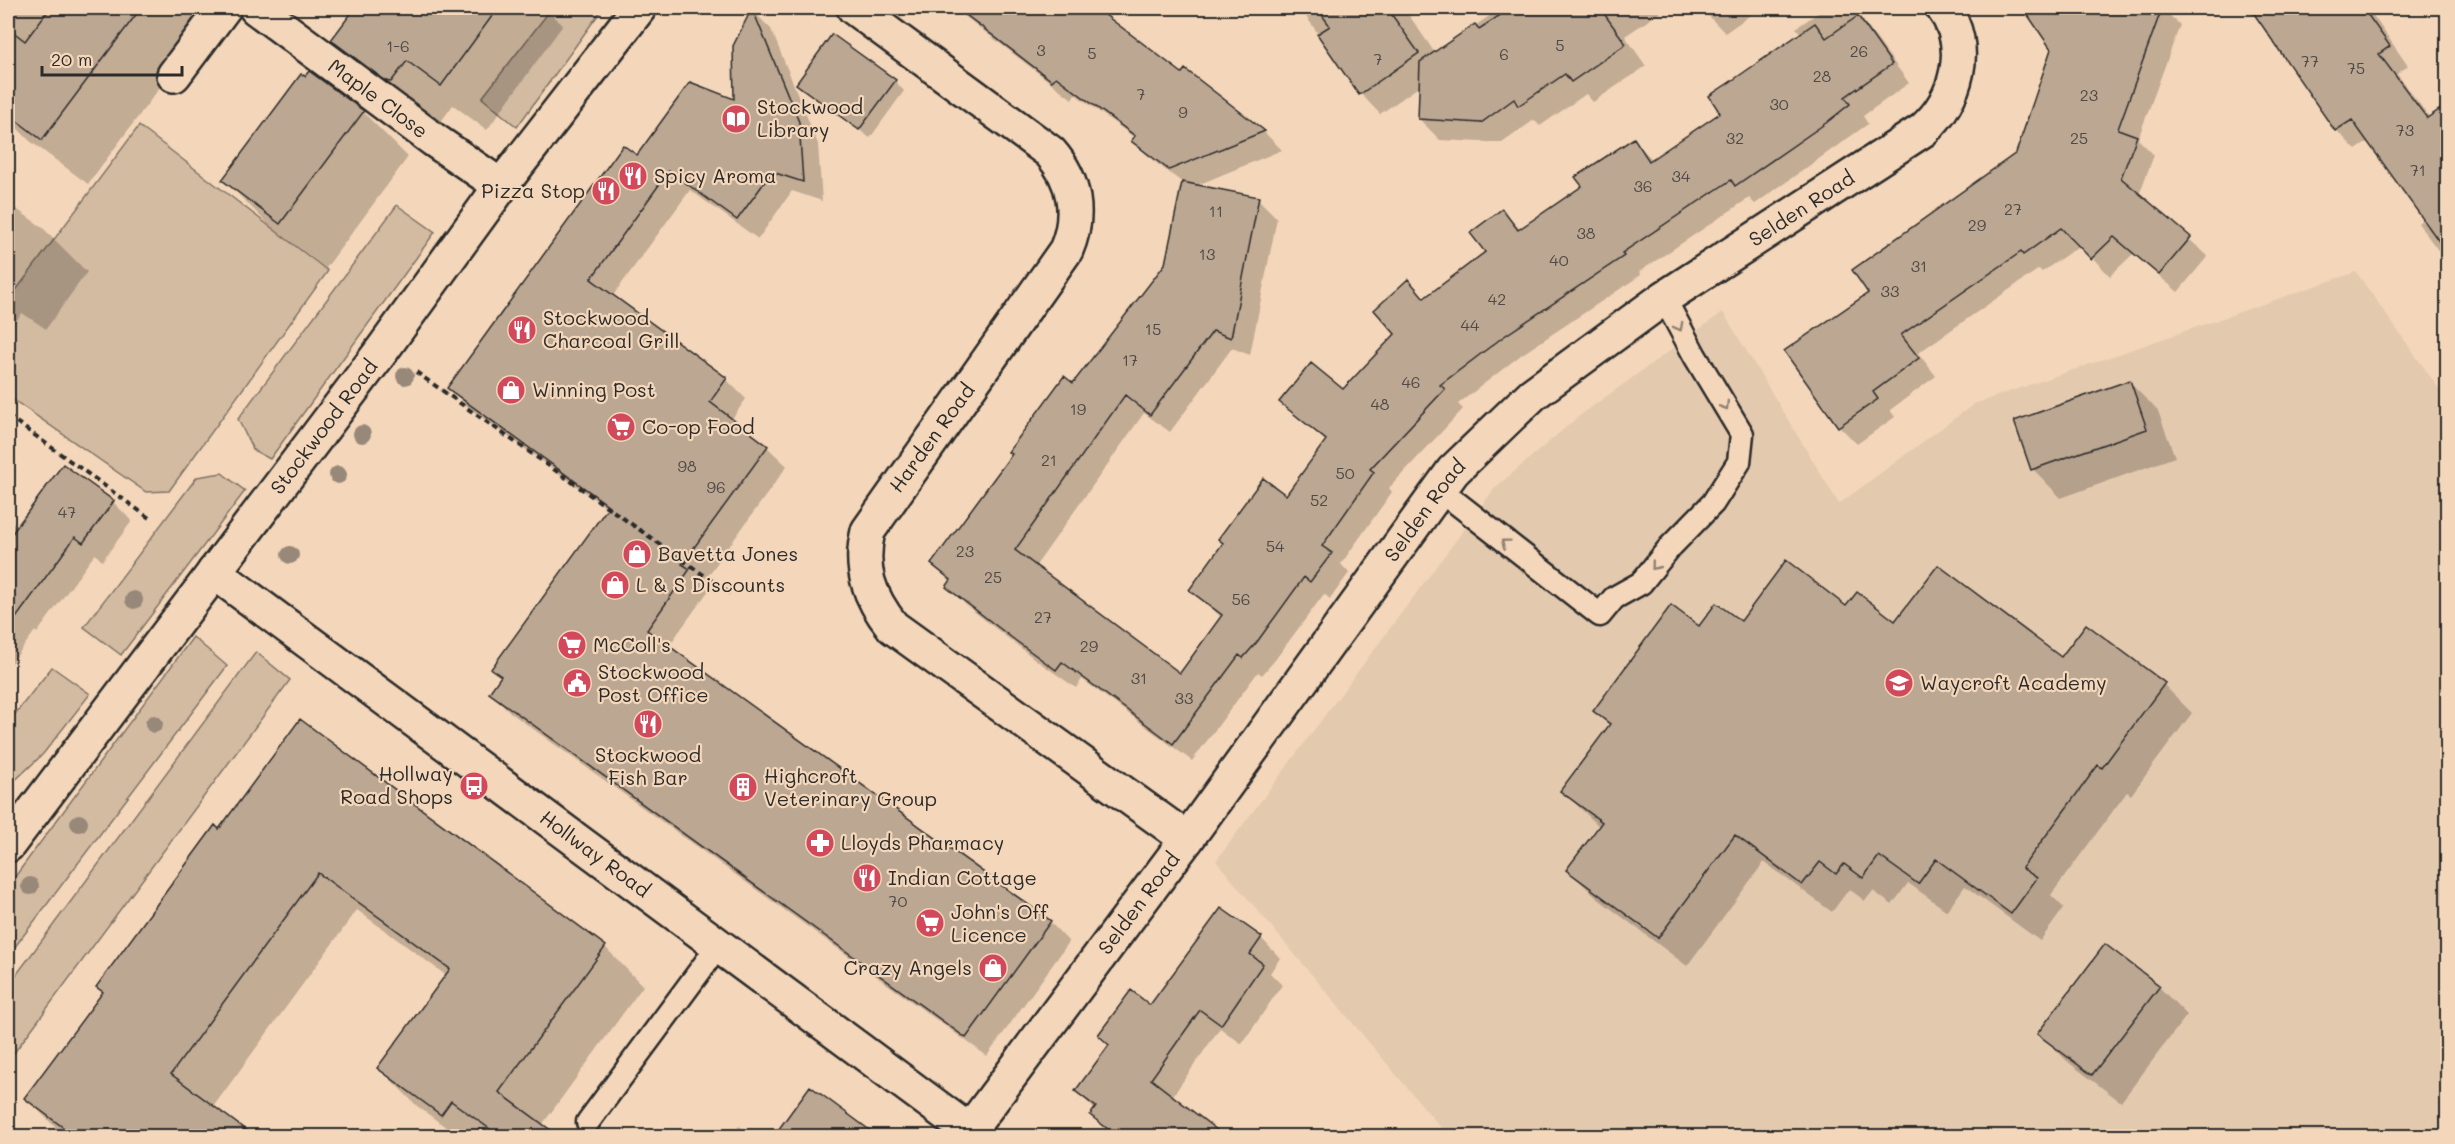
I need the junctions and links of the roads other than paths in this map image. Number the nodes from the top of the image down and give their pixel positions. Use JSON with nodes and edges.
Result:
{"nodes":[{"id":1,"x":224,"y":8,"type":"edge"},
{"id":2,"x":256,"y":8,"type":"edge"},
{"id":3,"x":639,"y":8,"type":"edge"},
{"id":4,"x":854,"y":8,"type":"edge"},
{"id":5,"x":1943,"y":8,"type":"edge"},
{"id":6,"x":174,"y":75,"type":"dead end"},
{"id":7,"x":501,"y":186,"type":"junction"},
{"id":8,"x":1664,"y":298,"type":"junction"},
{"id":9,"x":1440,"y":490,"type":"junction"},
{"id":10,"x":214,"y":572,"type":"junction"},
{"id":11,"x":1187,"y":839,"type":"junction"},
{"id":12,"x":8,"y":845,"type":"edge"},
{"id":13,"x":719,"y":945,"type":"junction"},
{"id":14,"x":588,"y":1122,"type":"dead end"},
{"id":15,"x":972,"y":1134,"type":"edge"}],
"edges":[{"from":1,"to":6,"type":"street"},
{"from":2,"to":7,"type":"street","name":"Maple Close"},
{"from":3,"to":7,"type":"street","name":"Stockwood Road"},
{"from":4,"to":11,"type":"street","name":"Harden Road"},
{"from":5,"to":8,"type":"street","name":"Selden Road"},
{"from":7,"to":10,"type":"street","name":"Stockwood Road"},
{"from":8,"to":9,"type":"street","name":"Selden Road"},
{"from":8,"to":9,"type":"lane","one_way":true},
{"from":9,"to":11,"type":"street","name":"Selden Road"},
{"from":10,"to":12,"type":"street","name":"Stockwood Road"},
{"from":10,"to":13,"type":"street","name":"Hollway Road"},
{"from":11,"to":15,"type":"street","name":"Selden Road"},
{"from":13,"to":14,"type":"lane"},
{"from":13,"to":15,"type":"street","name":"Hollway Road"}]}
